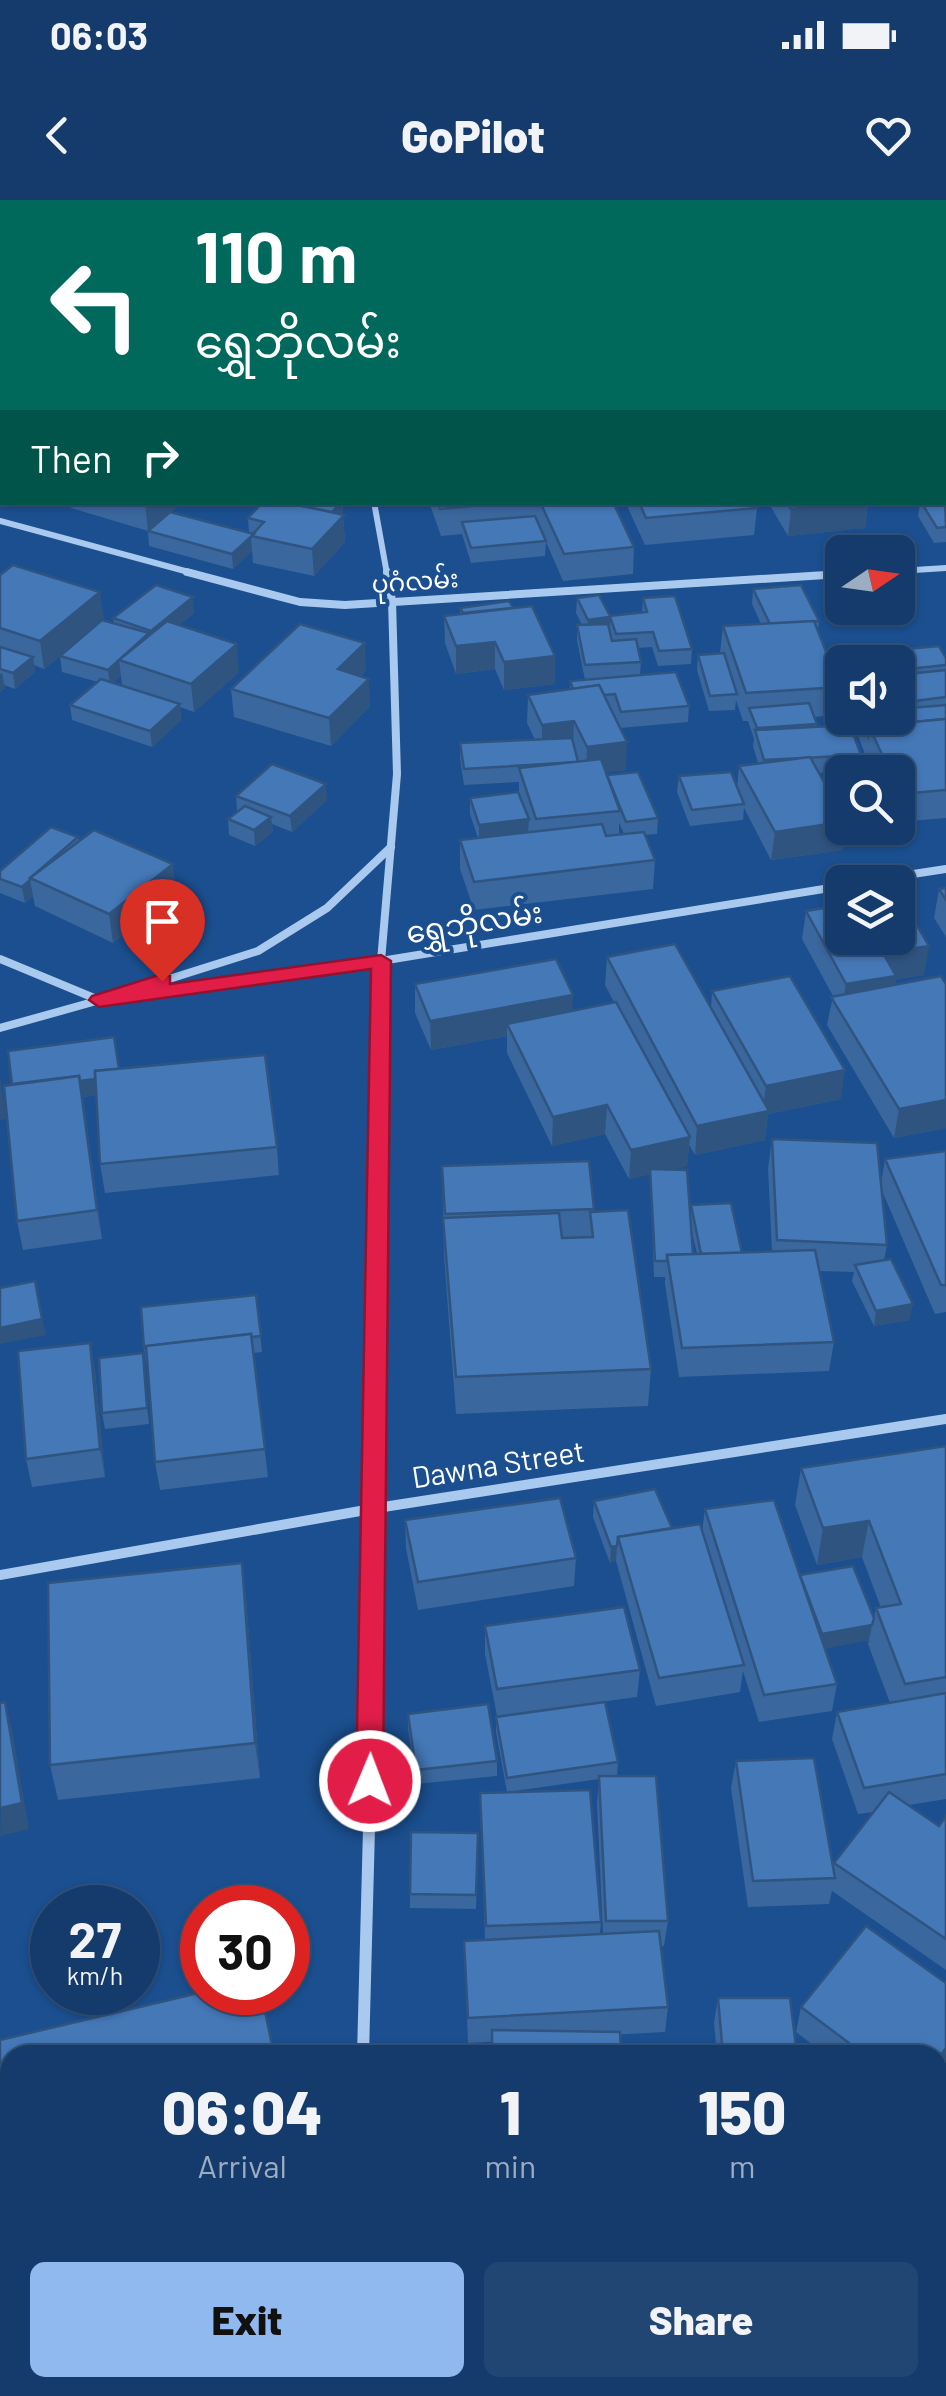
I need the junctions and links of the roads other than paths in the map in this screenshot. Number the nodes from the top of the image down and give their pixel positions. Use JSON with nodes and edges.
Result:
{"nodes":[{"id":1,"x":375,"y":505,"type":"edge"},
{"id":2,"x":0,"y":521,"type":"edge"},
{"id":3,"x":946,"y":568,"type":"edge"},
{"id":4,"x":915,"y":570,"type":"edge"},
{"id":5,"x":825,"y":575,"type":"edge"},
{"id":6,"x":392,"y":600,"type":"junction"},
{"id":7,"x":391,"y":846,"type":"junction"},
{"id":8,"x":946,"y":869,"type":"edge"},
{"id":9,"x":915,"y":874,"type":"edge"},
{"id":10,"x":825,"y":889,"type":"edge"},
{"id":11,"x":0,"y":960,"type":"edge"},
{"id":12,"x":381,"y":961,"type":"junction"},
{"id":13,"x":99,"y":1000,"type":"junction"},
{"id":14,"x":0,"y":1028,"type":"edge"},
{"id":15,"x":946,"y":1419,"type":"edge"},
{"id":16,"x":376,"y":1508,"type":"junction"},
{"id":17,"x":0,"y":1575,"type":"edge"},
{"id":18,"x":363,"y":2045,"type":"edge"}],
"edges":[{"from":1,"to":6,"type":"street"},
{"from":2,"to":6,"type":"street","name":"ပုဂံလမ်း"},
{"from":3,"to":4,"type":"street"},
{"from":5,"to":6,"type":"street","name":"ပုဂံလမ်း"},
{"from":6,"to":7,"type":"street"},
{"from":7,"to":12,"type":"street"},
{"from":7,"to":13,"type":"street"},
{"from":8,"to":9,"type":"street"},
{"from":10,"to":12,"type":"street","name":"ရွှေဘိုလမ်း"},
{"from":11,"to":13,"type":"street","name":"ရွှေဘိုလမ်း"},
{"from":12,"to":13,"type":"street","name":"ရွှေဘိုလမ်း"},
{"from":12,"to":16,"type":"street"},
{"from":13,"to":14,"type":"street"},
{"from":15,"to":16,"type":"street","name":"Dawna Street"},
{"from":16,"to":17,"type":"street","name":"Dawna Street"},
{"from":16,"to":18,"type":"street"}]}
